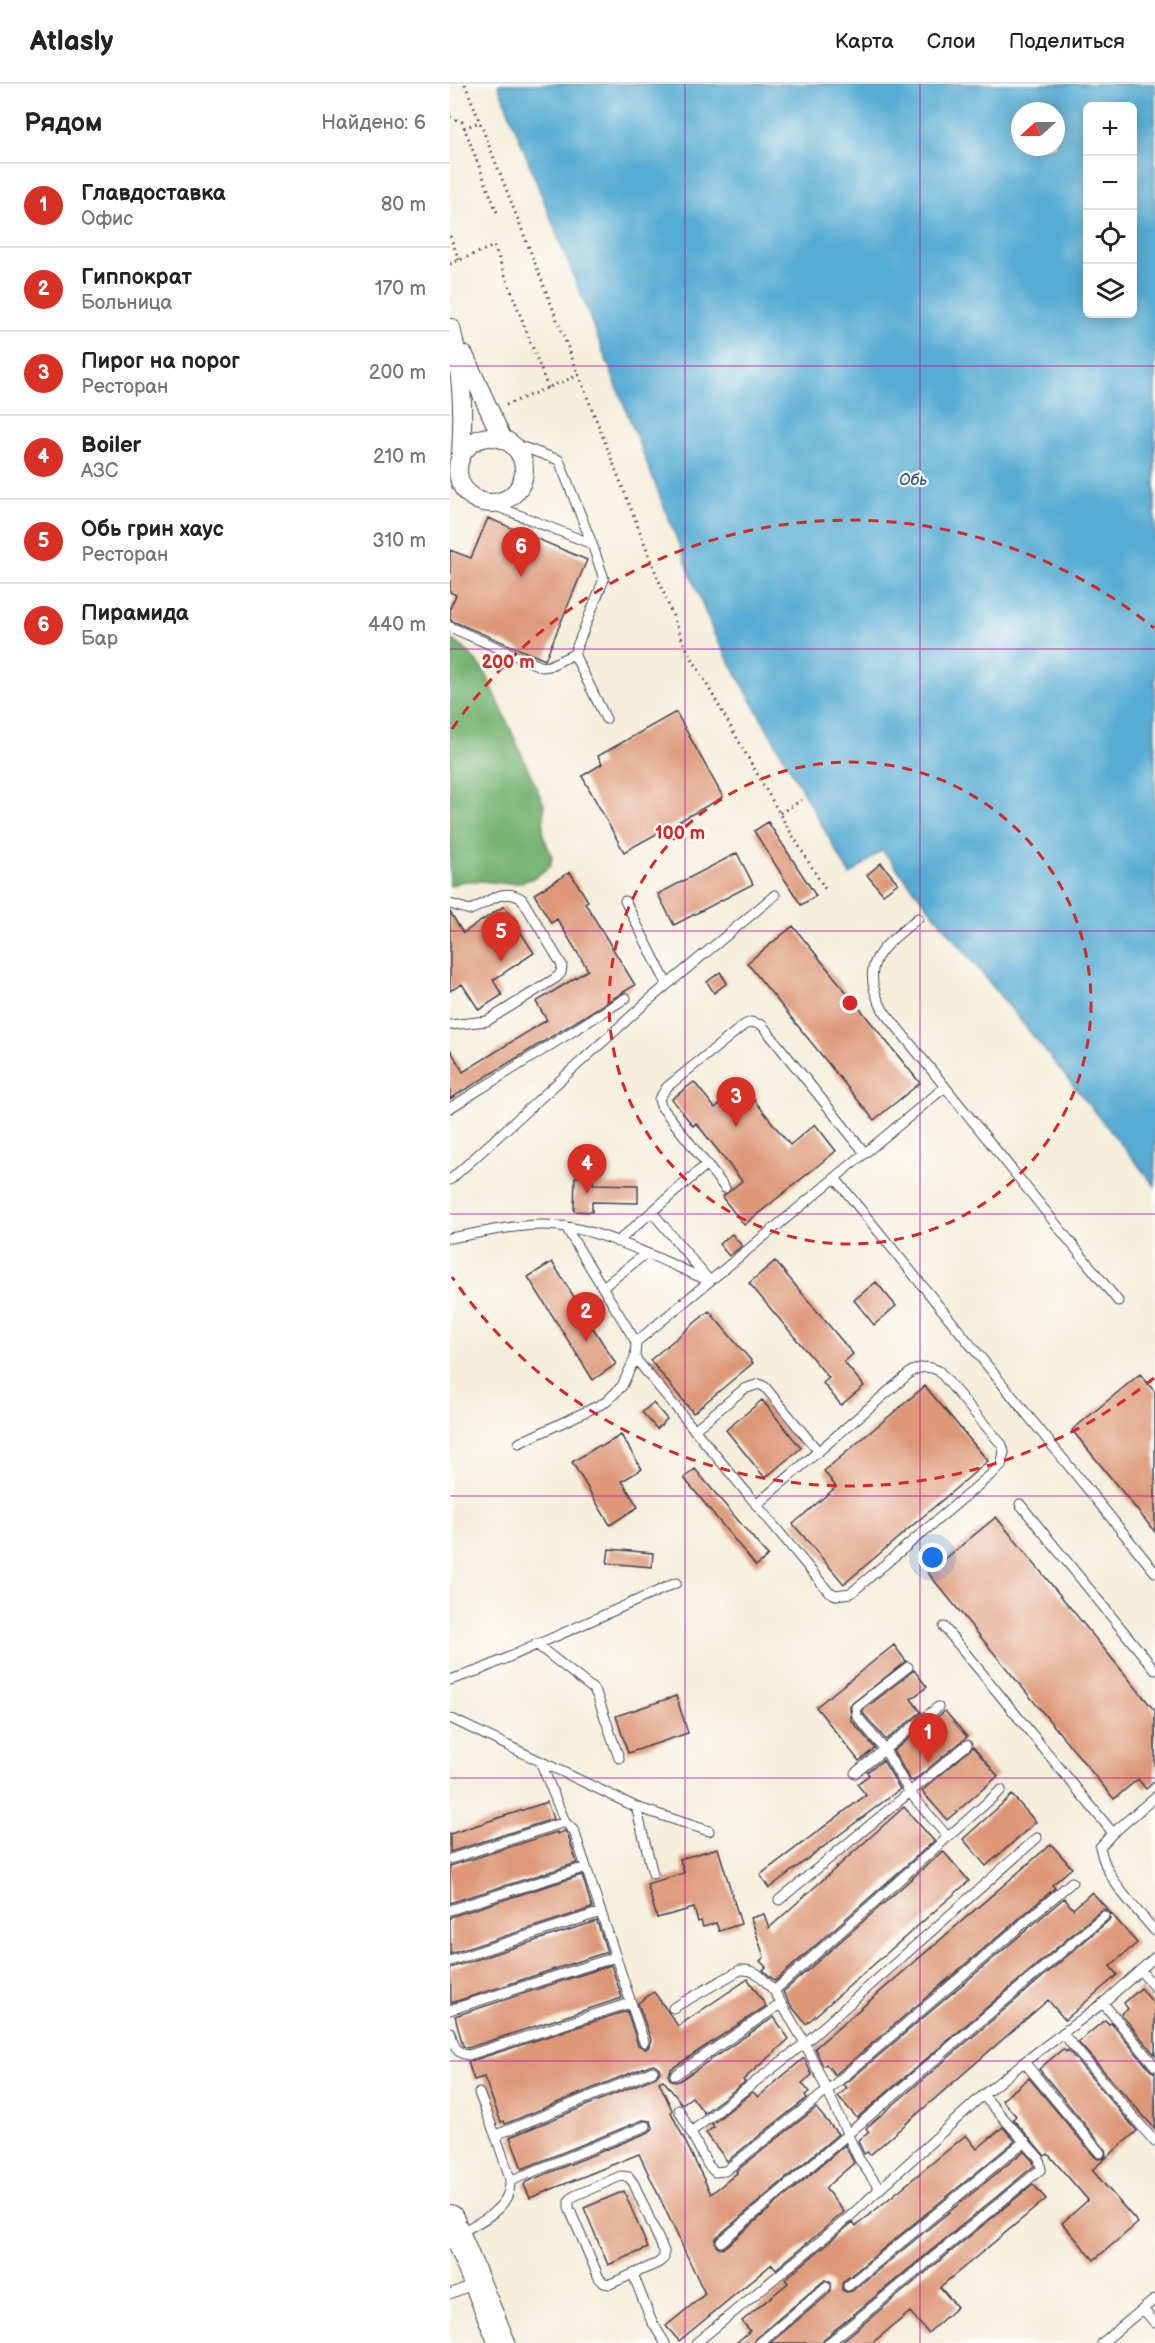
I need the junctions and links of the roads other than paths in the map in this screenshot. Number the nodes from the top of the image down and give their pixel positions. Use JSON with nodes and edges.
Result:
{"nodes":[{"id":1,"x":451,"y":327,"type":"edge"},
{"id":2,"x":506,"y":441,"type":"junction"},
{"id":3,"x":461,"y":454,"type":"junction"},
{"id":4,"x":491,"y":504,"type":"junction"},
{"id":5,"x":592,"y":544,"type":"junction"},
{"id":6,"x":450,"y":627,"type":"edge"},
{"id":7,"x":574,"y":654,"type":"junction"},
{"id":8,"x":606,"y":719,"type":"dead end"},
{"id":9,"x":775,"y":895,"type":"dead end"},
{"id":10,"x":625,"y":901,"type":"dead end"},
{"id":11,"x":450,"y":904,"type":"edge"},
{"id":12,"x":918,"y":918,"type":"dead end"},
{"id":13,"x":667,"y":984,"type":"junction"},
{"id":14,"x":627,"y":998,"type":"dead end"},
{"id":15,"x":611,"y":1007,"type":"junction"},
{"id":16,"x":623,"y":1023,"type":"junction"},
{"id":17,"x":450,"y":1025,"type":"edge"},
{"id":18,"x":945,"y":1087,"type":"junction"},
{"id":19,"x":450,"y":1108,"type":"edge"},
{"id":20,"x":865,"y":1153,"type":"junction"},
{"id":21,"x":706,"y":1164,"type":"junction"},
{"id":22,"x":835,"y":1178,"type":"junction"},
{"id":23,"x":450,"y":1180,"type":"edge"},
{"id":24,"x":725,"y":1188,"type":"dead end"},
{"id":25,"x":652,"y":1212,"type":"junction"},
{"id":26,"x":566,"y":1226,"type":"junction"},
{"id":27,"x":450,"y":1238,"type":"edge"},
{"id":28,"x":617,"y":1242,"type":"junction"},
{"id":29,"x":645,"y":1254,"type":"junction"},
{"id":30,"x":710,"y":1281,"type":"junction"},
{"id":31,"x":603,"y":1287,"type":"junction"},
{"id":32,"x":1118,"y":1301,"type":"dead end"},
{"id":33,"x":636,"y":1342,"type":"junction"},
{"id":34,"x":635,"y":1358,"type":"junction"},
{"id":35,"x":694,"y":1430,"type":"junction"},
{"id":36,"x":519,"y":1443,"type":"dead end"},
{"id":37,"x":818,"y":1451,"type":"junction"},
{"id":38,"x":1020,"y":1504,"type":"dead end"},
{"id":39,"x":756,"y":1505,"type":"junction"},
{"id":40,"x":1155,"y":1572,"type":"edge"},
{"id":41,"x":676,"y":1583,"type":"dead end"},
{"id":42,"x":944,"y":1628,"type":"dead end"},
{"id":43,"x":536,"y":1644,"type":"junction"},
{"id":44,"x":908,"y":1667,"type":"dead end"},
{"id":45,"x":1155,"y":1670,"type":"edge"},
{"id":46,"x":450,"y":1680,"type":"edge"},
{"id":47,"x":938,"y":1707,"type":"dead end"},
{"id":48,"x":450,"y":1718,"type":"edge"},
{"id":49,"x":968,"y":1745,"type":"dead end"},
{"id":50,"x":885,"y":1750,"type":"junction"},
{"id":51,"x":619,"y":1758,"type":"dead end"},
{"id":52,"x":540,"y":1761,"type":"junction"},
{"id":53,"x":855,"y":1773,"type":"dead end"},
{"id":54,"x":1001,"y":1790,"type":"dead end"},
{"id":55,"x":910,"y":1793,"type":"junction"},
{"id":56,"x":1155,"y":1797,"type":"edge"},
{"id":57,"x":636,"y":1807,"type":"junction"},
{"id":58,"x":565,"y":1822,"type":"junction"},
{"id":59,"x":709,"y":1831,"type":"dead end"},
{"id":60,"x":1113,"y":1833,"type":"junction"},
{"id":61,"x":947,"y":1836,"type":"junction"},
{"id":62,"x":1037,"y":1838,"type":"dead end"},
{"id":63,"x":450,"y":1859,"type":"edge"},
{"id":64,"x":586,"y":1867,"type":"junction"},
{"id":65,"x":653,"y":1875,"type":"dead end"},
{"id":66,"x":1072,"y":1882,"type":"dead end"},
{"id":67,"x":779,"y":1900,"type":"dead end"},
{"id":68,"x":450,"y":1910,"type":"edge"},
{"id":69,"x":601,"y":1912,"type":"junction"},
{"id":70,"x":1104,"y":1916,"type":"dead end"},
{"id":71,"x":1155,"y":1931,"type":"edge"},
{"id":72,"x":615,"y":1957,"type":"junction"},
{"id":73,"x":1155,"y":1957,"type":"edge"},
{"id":74,"x":450,"y":1961,"type":"edge"},
{"id":75,"x":1140,"y":1970,"type":"junction"},
{"id":76,"x":1155,"y":1988,"type":"edge"},
{"id":77,"x":774,"y":1991,"type":"junction"},
{"id":78,"x":630,"y":2003,"type":"junction"},
{"id":79,"x":1102,"y":2003,"type":"junction"},
{"id":80,"x":782,"y":2004,"type":"junction"},
{"id":81,"x":674,"y":2008,"type":"dead end"},
{"id":82,"x":450,"y":2010,"type":"edge"},
{"id":83,"x":450,"y":2032,"type":"edge"},
{"id":84,"x":1063,"y":2034,"type":"junction"},
{"id":85,"x":644,"y":2042,"type":"dead end"},
{"id":86,"x":805,"y":2043,"type":"junction"},
{"id":87,"x":1024,"y":2062,"type":"junction"},
{"id":88,"x":1155,"y":2066,"type":"edge"},
{"id":89,"x":652,"y":2071,"type":"dead end"},
{"id":90,"x":675,"y":2075,"type":"dead end"},
{"id":91,"x":828,"y":2090,"type":"junction"},
{"id":92,"x":479,"y":2093,"type":"dead end"},
{"id":93,"x":983,"y":2095,"type":"junction"},
{"id":94,"x":679,"y":2110,"type":"dead end"},
{"id":95,"x":646,"y":2126,"type":"dead end"},
{"id":96,"x":691,"y":2132,"type":"junction"},
{"id":97,"x":846,"y":2133,"type":"junction"},
{"id":98,"x":496,"y":2135,"type":"junction"},
{"id":99,"x":1025,"y":2140,"type":"junction"},
{"id":100,"x":1155,"y":2142,"type":"edge"},
{"id":101,"x":1101,"y":2153,"type":"dead end"},
{"id":102,"x":510,"y":2181,"type":"junction"},
{"id":103,"x":879,"y":2188,"type":"junction"},
{"id":104,"x":453,"y":2226,"type":"edge"},
{"id":105,"x":721,"y":2242,"type":"dead end"},
{"id":106,"x":633,"y":2274,"type":"junction"},
{"id":107,"x":477,"y":2283,"type":"junction"},
{"id":108,"x":848,"y":2286,"type":"dead end"},
{"id":109,"x":826,"y":2287,"type":"dead end"},
{"id":110,"x":450,"y":2294,"type":"edge"},
{"id":111,"x":1155,"y":2299,"type":"edge"},
{"id":112,"x":1143,"y":2309,"type":"junction"},
{"id":113,"x":1155,"y":2323,"type":"edge"},
{"id":114,"x":502,"y":2343,"type":"edge"},
{"id":115,"x":665,"y":2343,"type":"edge"},
{"id":116,"x":696,"y":2343,"type":"edge"},
{"id":117,"x":760,"y":2343,"type":"edge"},
{"id":118,"x":829,"y":2343,"type":"edge"},
{"id":119,"x":1102,"y":2343,"type":"edge"}],
"edges":[{"from":1,"to":2,"type":"street"},
{"from":1,"to":3,"type":"street"},
{"from":2,"to":3,"type":"street"},
{"from":2,"to":4,"type":"street"},
{"from":2,"to":5,"type":"lane"},
{"from":3,"to":4,"type":"street"},
{"from":4,"to":5,"type":"lane"},
{"from":5,"to":7,"type":"lane"},
{"from":6,"to":7,"type":"lane"},
{"from":7,"to":8,"type":"lane"},
{"from":9,"to":13,"type":"lane"},
{"from":10,"to":13,"type":"lane"},
{"from":11,"to":17,"type":"lane"},
{"from":12,"to":18,"type":"lane"},
{"from":13,"to":16,"type":"lane"},
{"from":14,"to":15,"type":"lane"},
{"from":15,"to":16,"type":"lane"},
{"from":15,"to":19,"type":"lane"},
{"from":16,"to":23,"type":"lane"},
{"from":18,"to":20,"type":"lane"},
{"from":18,"to":32,"type":"lane"},
{"from":20,"to":21,"type":"lane"},
{"from":20,"to":22,"type":"lane"},
{"from":21,"to":24,"type":"lane"},
{"from":21,"to":25,"type":"lane"},
{"from":22,"to":30,"type":"lane"},
{"from":22,"to":40,"type":"lane"},
{"from":25,"to":28,"type":"lane"},
{"from":25,"to":30,"type":"lane"},
{"from":26,"to":27,"type":"lane"},
{"from":26,"to":28,"type":"lane"},
{"from":26,"to":31,"type":"lane"},
{"from":28,"to":29,"type":"lane"},
{"from":29,"to":30,"type":"lane"},
{"from":29,"to":31,"type":"lane"},
{"from":30,"to":33,"type":"lane"},
{"from":31,"to":33,"type":"lane"},
{"from":33,"to":34,"type":"lane"},
{"from":34,"to":35,"type":"lane"},
{"from":34,"to":36,"type":"lane"},
{"from":35,"to":37,"type":"lane"},
{"from":35,"to":39,"type":"lane"},
{"from":37,"to":39,"type":"lane"},
{"from":37,"to":39,"type":"lane"},
{"from":38,"to":45,"type":"lane"},
{"from":41,"to":43,"type":"lane"},
{"from":42,"to":60,"type":"lane"},
{"from":43,"to":46,"type":"lane"},
{"from":43,"to":51,"type":"lane"},
{"from":44,"to":50,"type":"lane"},
{"from":47,"to":50,"type":"lane"},
{"from":48,"to":52,"type":"lane"},
{"from":49,"to":55,"type":"lane"},
{"from":50,"to":53,"type":"lane"},
{"from":50,"to":55,"type":"lane"},
{"from":52,"to":57,"type":"lane"},
{"from":52,"to":58,"type":"lane"},
{"from":54,"to":61,"type":"lane"},
{"from":55,"to":61,"type":"lane"},
{"from":55,"to":67,"type":"lane"},
{"from":56,"to":60,"type":"lane"},
{"from":57,"to":59,"type":"lane"},
{"from":57,"to":65,"type":"lane"},
{"from":58,"to":63,"type":"lane"},
{"from":58,"to":64,"type":"lane"},
{"from":60,"to":71,"type":"lane"},
{"from":61,"to":77,"type":"lane"},
{"from":62,"to":86,"type":"lane"},
{"from":64,"to":68,"type":"lane"},
{"from":64,"to":69,"type":"lane"},
{"from":66,"to":91,"type":"lane"},
{"from":69,"to":72,"type":"lane"},
{"from":69,"to":74,"type":"lane"},
{"from":70,"to":97,"type":"lane"},
{"from":72,"to":78,"type":"lane"},
{"from":72,"to":82,"type":"lane"},
{"from":73,"to":75,"type":"lane"},
{"from":75,"to":76,"type":"lane"},
{"from":75,"to":79,"type":"lane"},
{"from":77,"to":80,"type":"lane"},
{"from":77,"to":81,"type":"lane"},
{"from":78,"to":83,"type":"lane"},
{"from":78,"to":85,"type":"lane"},
{"from":79,"to":84,"type":"lane"},
{"from":79,"to":88,"type":"lane"},
{"from":80,"to":86,"type":"lane"},
{"from":80,"to":90,"type":"lane"},
{"from":84,"to":87,"type":"lane"},
{"from":84,"to":100,"type":"lane"},
{"from":86,"to":91,"type":"lane"},
{"from":86,"to":96,"type":"lane"},
{"from":87,"to":93,"type":"lane"},
{"from":87,"to":101,"type":"lane"},
{"from":89,"to":98,"type":"lane"},
{"from":91,"to":96,"type":"lane"},
{"from":91,"to":97,"type":"lane"},
{"from":92,"to":98,"type":"lane"},
{"from":93,"to":99,"type":"lane"},
{"from":93,"to":103,"type":"lane"},
{"from":94,"to":96,"type":"lane"},
{"from":95,"to":102,"type":"lane"},
{"from":97,"to":103,"type":"lane"},
{"from":97,"to":105,"type":"lane"},
{"from":98,"to":102,"type":"lane"},
{"from":99,"to":108,"type":"lane"},
{"from":99,"to":118,"type":"lane"},
{"from":102,"to":104,"type":"lane"},
{"from":103,"to":116,"type":"lane"},
{"from":104,"to":107,"type":"main road"},
{"from":106,"to":106,"type":"lane"},
{"from":106,"to":115,"type":"lane"},
{"from":107,"to":110,"type":"lane"},
{"from":107,"to":114,"type":"main road"},
{"from":109,"to":117,"type":"lane"},
{"from":111,"to":112,"type":"lane"},
{"from":112,"to":113,"type":"lane"},
{"from":112,"to":119,"type":"lane"}]}
